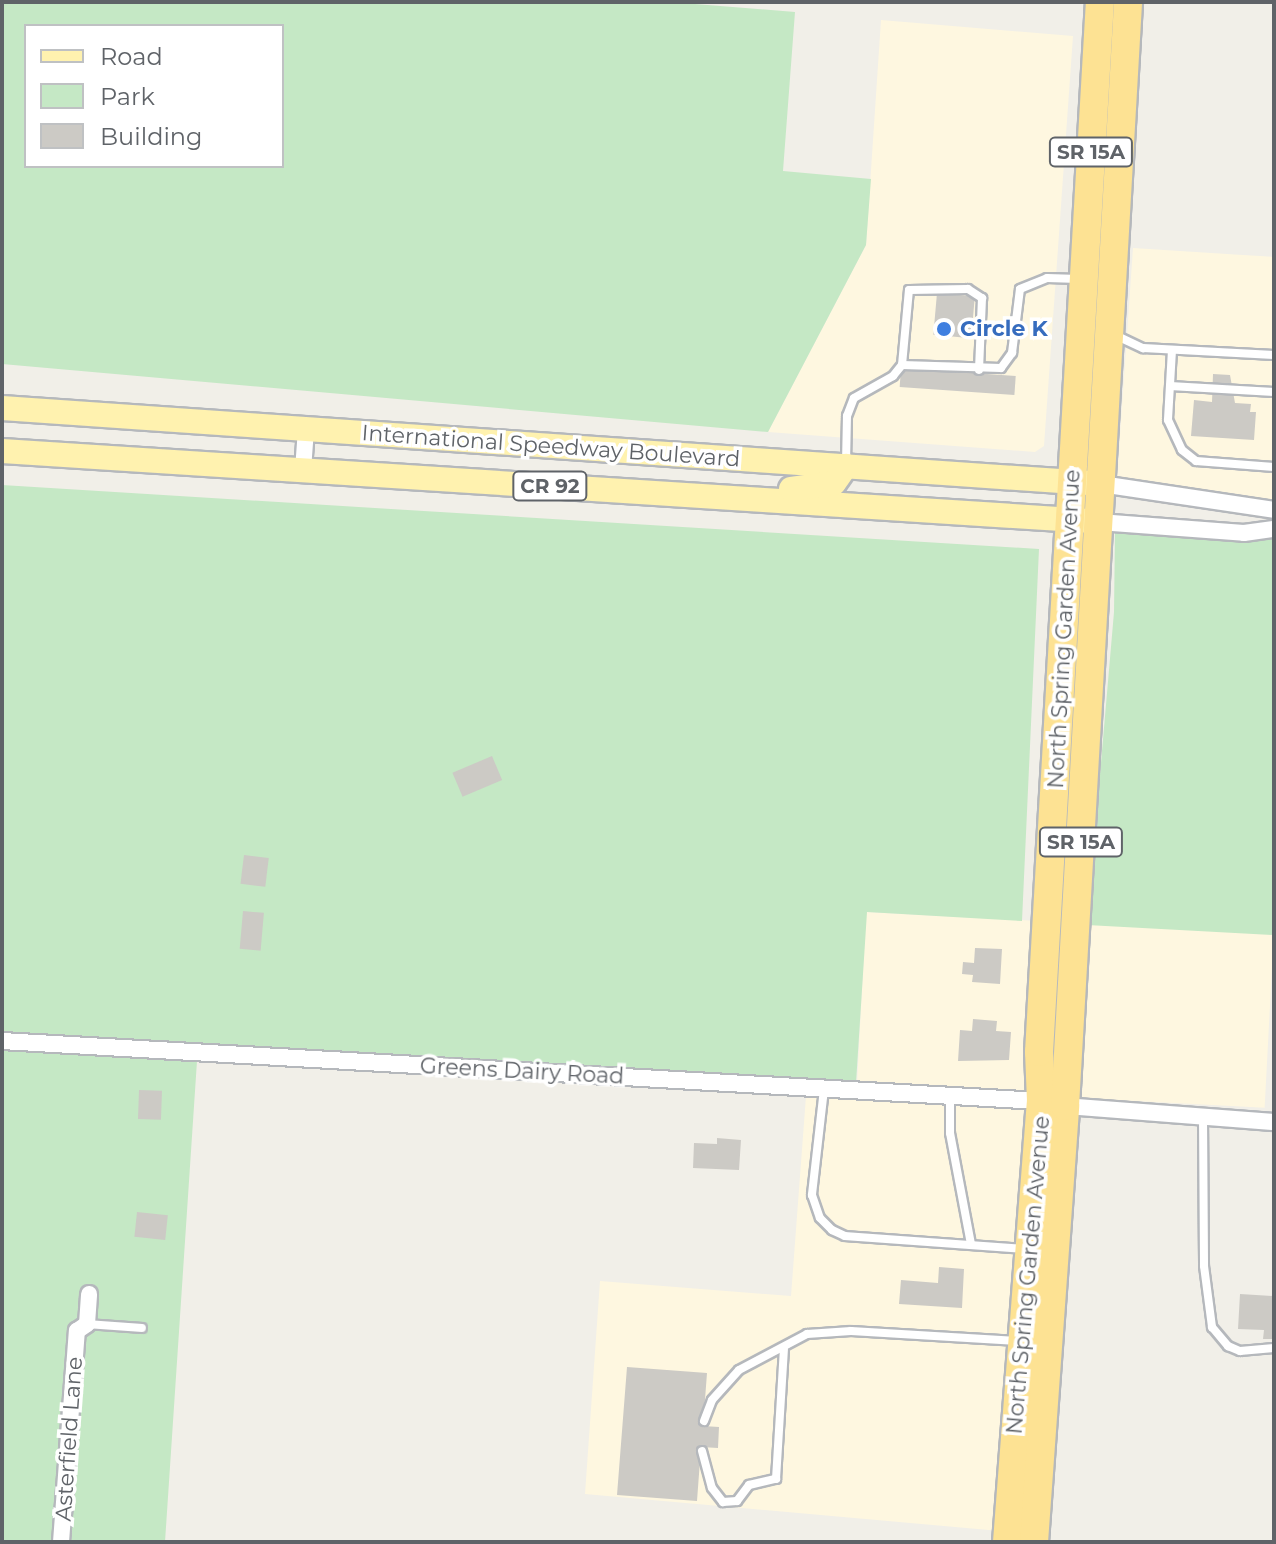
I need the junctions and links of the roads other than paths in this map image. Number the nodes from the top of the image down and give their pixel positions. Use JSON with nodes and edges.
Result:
{"nodes":[{"id":1,"x":1100,"y":2,"type":"edge"},
{"id":2,"x":1128,"y":2,"type":"edge"},
{"id":3,"x":1097,"y":58,"type":"junction"},
{"id":4,"x":1122,"y":105,"type":"junction"},
{"id":5,"x":1084,"y":279,"type":"junction"},
{"id":6,"x":1110,"y":331,"type":"junction"},
{"id":7,"x":1172,"y":350,"type":"junction"},
{"id":8,"x":1274,"y":355,"type":"edge"},
{"id":9,"x":902,"y":365,"type":"junction"},
{"id":10,"x":979,"y":370,"type":"junction"},
{"id":11,"x":1170,"y":386,"type":"junction"},
{"id":12,"x":1274,"y":392,"type":"edge"},
{"id":13,"x":2,"y":408,"type":"edge"},
{"id":14,"x":306,"y":429,"type":"junction"},
{"id":15,"x":2,"y":451,"type":"edge"},
{"id":16,"x":846,"y":466,"type":"junction"},
{"id":17,"x":1274,"y":467,"type":"edge"},
{"id":18,"x":303,"y":470,"type":"junction"},
{"id":19,"x":1072,"y":482,"type":"junction"},
{"id":20,"x":1101,"y":484,"type":"junction"},
{"id":21,"x":633,"y":492,"type":"junction"},
{"id":22,"x":1274,"y":510,"type":"edge"},
{"id":23,"x":1071,"y":520,"type":"junction"},
{"id":24,"x":1099,"y":522,"type":"junction"},
{"id":25,"x":1274,"y":529,"type":"edge"},
{"id":26,"x":2,"y":1041,"type":"edge"},
{"id":27,"x":824,"y":1089,"type":"junction"},
{"id":28,"x":950,"y":1096,"type":"junction"},
{"id":29,"x":1053,"y":1104,"type":"junction"},
{"id":30,"x":1203,"y":1117,"type":"junction"},
{"id":31,"x":1274,"y":1122,"type":"edge"},
{"id":32,"x":971,"y":1244,"type":"junction"},
{"id":33,"x":1030,"y":1249,"type":"junction"},
{"id":34,"x":89,"y":1294,"type":"dead end"},
{"id":35,"x":87,"y":1324,"type":"junction"},
{"id":36,"x":142,"y":1328,"type":"dead end"},
{"id":37,"x":1022,"y":1341,"type":"junction"},
{"id":38,"x":1274,"y":1348,"type":"edge"},
{"id":39,"x":784,"y":1349,"type":"junction"},
{"id":40,"x":704,"y":1421,"type":"dead end"},
{"id":41,"x":702,"y":1451,"type":"dead end"},
{"id":42,"x":61,"y":1542,"type":"edge"},
{"id":43,"x":1007,"y":1542,"type":"edge"},
{"id":44,"x":1034,"y":1542,"type":"edge"}],
"edges":[{"from":1,"to":3,"type":"highway","name":"North Spring Garden Avenue","number":"SR 15A"},
{"from":2,"to":4,"type":"highway","name":"North Spring Garden Avenue","number":"SR 15A"},
{"from":3,"to":4,"type":"highway"},
{"from":3,"to":5,"type":"highway","name":"North Spring Garden Avenue","number":"SR 15A"},
{"from":4,"to":6,"type":"highway","name":"North Spring Garden Avenue","number":"SR 15A"},
{"from":5,"to":10,"type":"lane"},
{"from":5,"to":19,"type":"highway","name":"North Spring Garden Avenue","number":"SR 15A"},
{"from":6,"to":7,"type":"lane"},
{"from":6,"to":20,"type":"highway","name":"North Spring Garden Avenue","number":"SR 15A"},
{"from":7,"to":8,"type":"lane"},
{"from":7,"to":11,"type":"lane"},
{"from":9,"to":10,"type":"lane"},
{"from":9,"to":10,"type":"lane"},
{"from":9,"to":16,"type":"lane"},
{"from":11,"to":12,"type":"lane"},
{"from":11,"to":17,"type":"lane"},
{"from":13,"to":14,"type":"main road","name":"International Speedway Boulevard","number":"CR 92"},
{"from":14,"to":16,"type":"main road","name":"International Speedway Boulevard","number":"CR 92"},
{"from":14,"to":18,"type":"street"},
{"from":15,"to":18,"type":"main road","name":"International Speedway Boulevard","number":"CR 92"},
{"from":16,"to":19,"type":"main road","name":"International Speedway Boulevard","number":"CR 92"},
{"from":16,"to":21,"type":"main road"},
{"from":18,"to":21,"type":"main road","name":"International Speedway Boulevard","number":"CR 92"},
{"from":19,"to":20,"type":"main road","name":"International Speedway Boulevard","number":"CR 92"},
{"from":19,"to":23,"type":"highway","name":"North Spring Garden Avenue","number":"SR 15A"},
{"from":20,"to":22,"type":"street"},
{"from":20,"to":24,"type":"highway","name":"North Spring Garden Avenue","number":"SR 15A"},
{"from":21,"to":23,"type":"main road","name":"International Speedway Boulevard","number":"CR 92"},
{"from":23,"to":24,"type":"main road","name":"International Speedway Boulevard","number":"CR 92"},
{"from":23,"to":29,"type":"highway","name":"North Spring Garden Avenue","number":"SR 15A"},
{"from":24,"to":25,"type":"street"},
{"from":24,"to":29,"type":"highway","name":"North Spring Garden Avenue","number":"SR 15A"},
{"from":26,"to":27,"type":"street","name":"Greens Dairy Road"},
{"from":27,"to":28,"type":"street","name":"Greens Dairy Road"},
{"from":27,"to":32,"type":"lane"},
{"from":28,"to":29,"type":"street","name":"Greens Dairy Road"},
{"from":28,"to":32,"type":"lane"},
{"from":29,"to":30,"type":"street","name":"Greens Dairy Road"},
{"from":29,"to":33,"type":"highway","name":"North Spring Garden Avenue","number":"SR 15A"},
{"from":29,"to":44,"type":"highway","name":"North Spring Garden Avenue","number":"SR 15A"},
{"from":30,"to":31,"type":"street","name":"Greens Dairy Road"},
{"from":30,"to":38,"type":"lane"},
{"from":32,"to":33,"type":"lane"},
{"from":33,"to":37,"type":"highway","name":"North Spring Garden Avenue","number":"SR 15A"},
{"from":34,"to":35,"type":"street","name":"Asterfield Lane"},
{"from":35,"to":36,"type":"lane"},
{"from":35,"to":42,"type":"street","name":"Asterfield Lane"},
{"from":37,"to":39,"type":"lane"},
{"from":37,"to":43,"type":"highway","name":"North Spring Garden Avenue","number":"SR 15A"},
{"from":39,"to":40,"type":"lane"},
{"from":39,"to":41,"type":"lane"}]}
